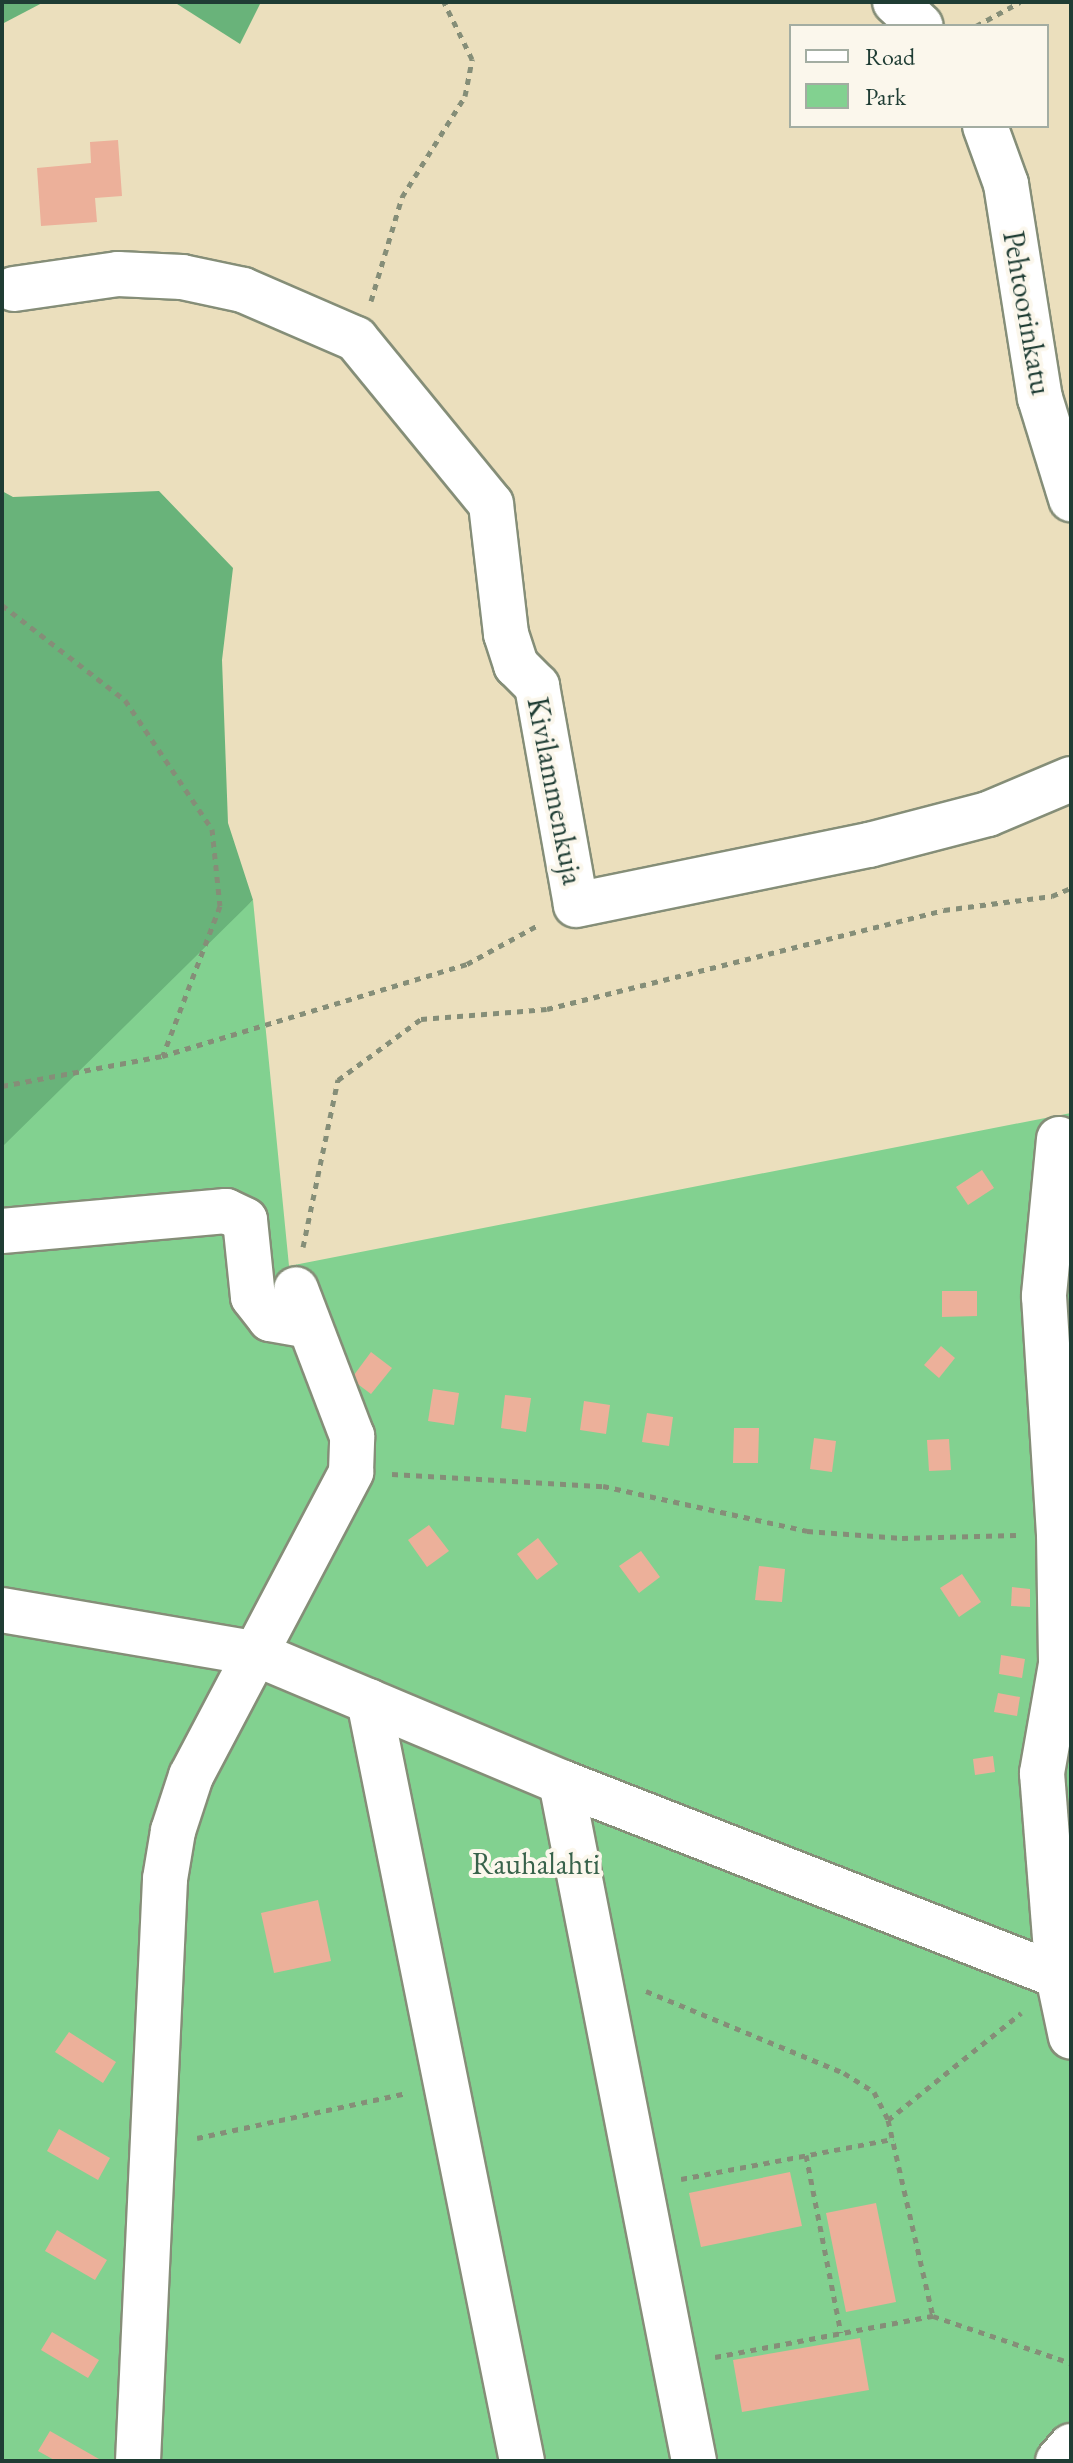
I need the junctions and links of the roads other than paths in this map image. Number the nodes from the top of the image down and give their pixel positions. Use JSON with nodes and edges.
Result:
{"nodes":[{"id":1,"x":895,"y":2,"type":"edge"},
{"id":2,"x":919,"y":24,"type":"edge"},
{"id":3,"x":986,"y":128,"type":"edge"},
{"id":4,"x":14,"y":289,"type":"dead end"},
{"id":5,"x":1071,"y":499,"type":"edge"},
{"id":6,"x":1071,"y":779,"type":"edge"},
{"id":7,"x":1059,"y":1139,"type":"dead end"},
{"id":8,"x":2,"y":1231,"type":"edge"},
{"id":9,"x":2,"y":1610,"type":"edge"},
{"id":10,"x":254,"y":1653,"type":"junction"},
{"id":11,"x":369,"y":1701,"type":"junction"},
{"id":12,"x":561,"y":1782,"type":"junction"},
{"id":13,"x":1065,"y":1979,"type":"edge"},
{"id":14,"x":1071,"y":2037,"type":"edge"},
{"id":15,"x":1071,"y":2446,"type":"edge"},
{"id":16,"x":138,"y":2461,"type":"edge"},
{"id":17,"x":522,"y":2461,"type":"edge"},
{"id":18,"x":694,"y":2461,"type":"edge"},
{"id":19,"x":1058,"y":2461,"type":"edge"}],
"edges":[{"from":1,"to":2,"type":"street"},
{"from":3,"to":5,"type":"street","name":"Pehtoorinkatu"},
{"from":4,"to":6,"type":"street","name":"Kivilammenkuja"},
{"from":7,"to":13,"type":"street"},
{"from":8,"to":10,"type":"street"},
{"from":9,"to":10,"type":"street"},
{"from":10,"to":11,"type":"street"},
{"from":10,"to":16,"type":"street"},
{"from":11,"to":12,"type":"street"},
{"from":11,"to":17,"type":"street"},
{"from":12,"to":13,"type":"street"},
{"from":12,"to":18,"type":"street"},
{"from":13,"to":14,"type":"street"},
{"from":15,"to":19,"type":"street"}]}
